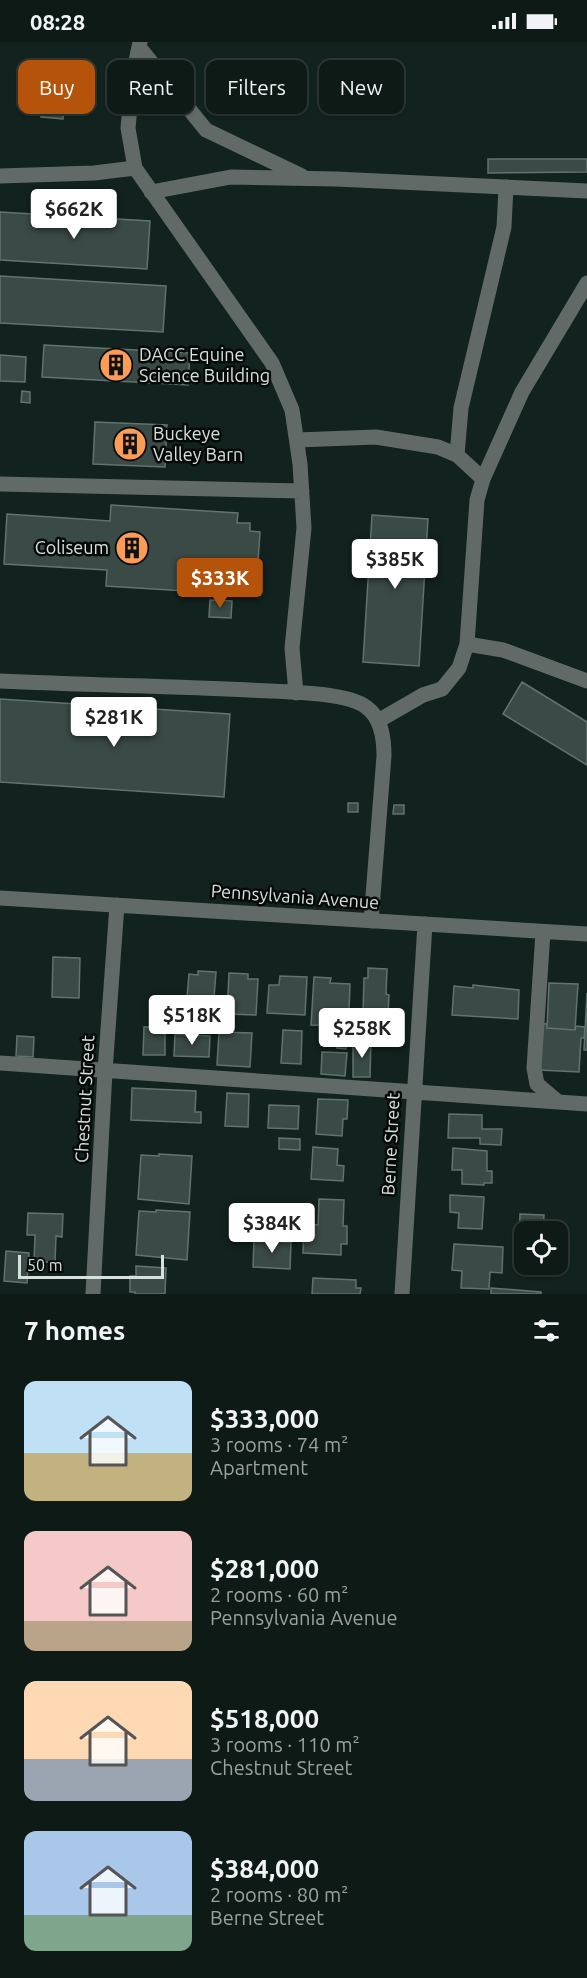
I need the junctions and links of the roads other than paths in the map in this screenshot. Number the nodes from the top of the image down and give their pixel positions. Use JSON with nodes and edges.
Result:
{"nodes":[{"id":1,"x":139,"y":45,"type":"edge"},
{"id":2,"x":135,"y":168,"type":"junction"},
{"id":3,"x":0,"y":176,"type":"edge"},
{"id":4,"x":307,"y":179,"type":"junction"},
{"id":5,"x":506,"y":187,"type":"junction"},
{"id":6,"x":587,"y":191,"type":"edge"},
{"id":7,"x":152,"y":192,"type":"junction"},
{"id":8,"x":587,"y":283,"type":"edge"},
{"id":9,"x":297,"y":440,"type":"junction"},
{"id":10,"x":457,"y":455,"type":"junction"},
{"id":11,"x":483,"y":479,"type":"junction"},
{"id":12,"x":0,"y":484,"type":"edge"},
{"id":13,"x":302,"y":490,"type":"junction"},
{"id":14,"x":467,"y":644,"type":"junction"},
{"id":15,"x":0,"y":681,"type":"edge"},
{"id":16,"x":587,"y":681,"type":"edge"},
{"id":17,"x":296,"y":693,"type":"junction"},
{"id":18,"x":378,"y":721,"type":"junction"},
{"id":19,"x":0,"y":898,"type":"edge"},
{"id":20,"x":117,"y":905,"type":"junction"},
{"id":21,"x":371,"y":921,"type":"junction"},
{"id":22,"x":425,"y":924,"type":"junction"},
{"id":23,"x":543,"y":932,"type":"junction"},
{"id":24,"x":587,"y":934,"type":"edge"},
{"id":25,"x":0,"y":1063,"type":"edge"},
{"id":26,"x":105,"y":1071,"type":"junction"},
{"id":27,"x":414,"y":1092,"type":"junction"},
{"id":28,"x":557,"y":1101,"type":"junction"},
{"id":29,"x":587,"y":1104,"type":"edge"},
{"id":30,"x":93,"y":1294,"type":"edge"},
{"id":31,"x":402,"y":1294,"type":"edge"}],
"edges":[{"from":1,"to":2,"type":"street"},
{"from":1,"to":4,"type":"street"},
{"from":2,"to":3,"type":"street"},
{"from":2,"to":7,"type":"street"},
{"from":4,"to":5,"type":"street"},
{"from":4,"to":7,"type":"street"},
{"from":5,"to":6,"type":"street"},
{"from":5,"to":10,"type":"street"},
{"from":7,"to":9,"type":"street"},
{"from":8,"to":11,"type":"street"},
{"from":9,"to":10,"type":"street"},
{"from":9,"to":13,"type":"street"},
{"from":10,"to":11,"type":"street"},
{"from":11,"to":14,"type":"street"},
{"from":12,"to":13,"type":"street"},
{"from":13,"to":17,"type":"street"},
{"from":14,"to":16,"type":"street"},
{"from":14,"to":18,"type":"street"},
{"from":15,"to":17,"type":"street"},
{"from":17,"to":18,"type":"street"},
{"from":18,"to":21,"type":"street"},
{"from":19,"to":20,"type":"street","name":"Pennsylvania Avenue"},
{"from":20,"to":21,"type":"street","name":"Pennsylvania Avenue"},
{"from":20,"to":26,"type":"street","name":"Chestnut Street"},
{"from":21,"to":22,"type":"street","name":"Pennsylvania Avenue"},
{"from":22,"to":23,"type":"street","name":"Pennsylvania Avenue"},
{"from":22,"to":27,"type":"street","name":"Berne Street"},
{"from":23,"to":24,"type":"street","name":"Pennsylvania Avenue"},
{"from":23,"to":28,"type":"street"},
{"from":25,"to":26,"type":"street"},
{"from":26,"to":27,"type":"street"},
{"from":26,"to":30,"type":"street","name":"Chestnut Street"},
{"from":27,"to":28,"type":"street"},
{"from":27,"to":31,"type":"street","name":"Berne Street"},
{"from":28,"to":29,"type":"street"}]}
